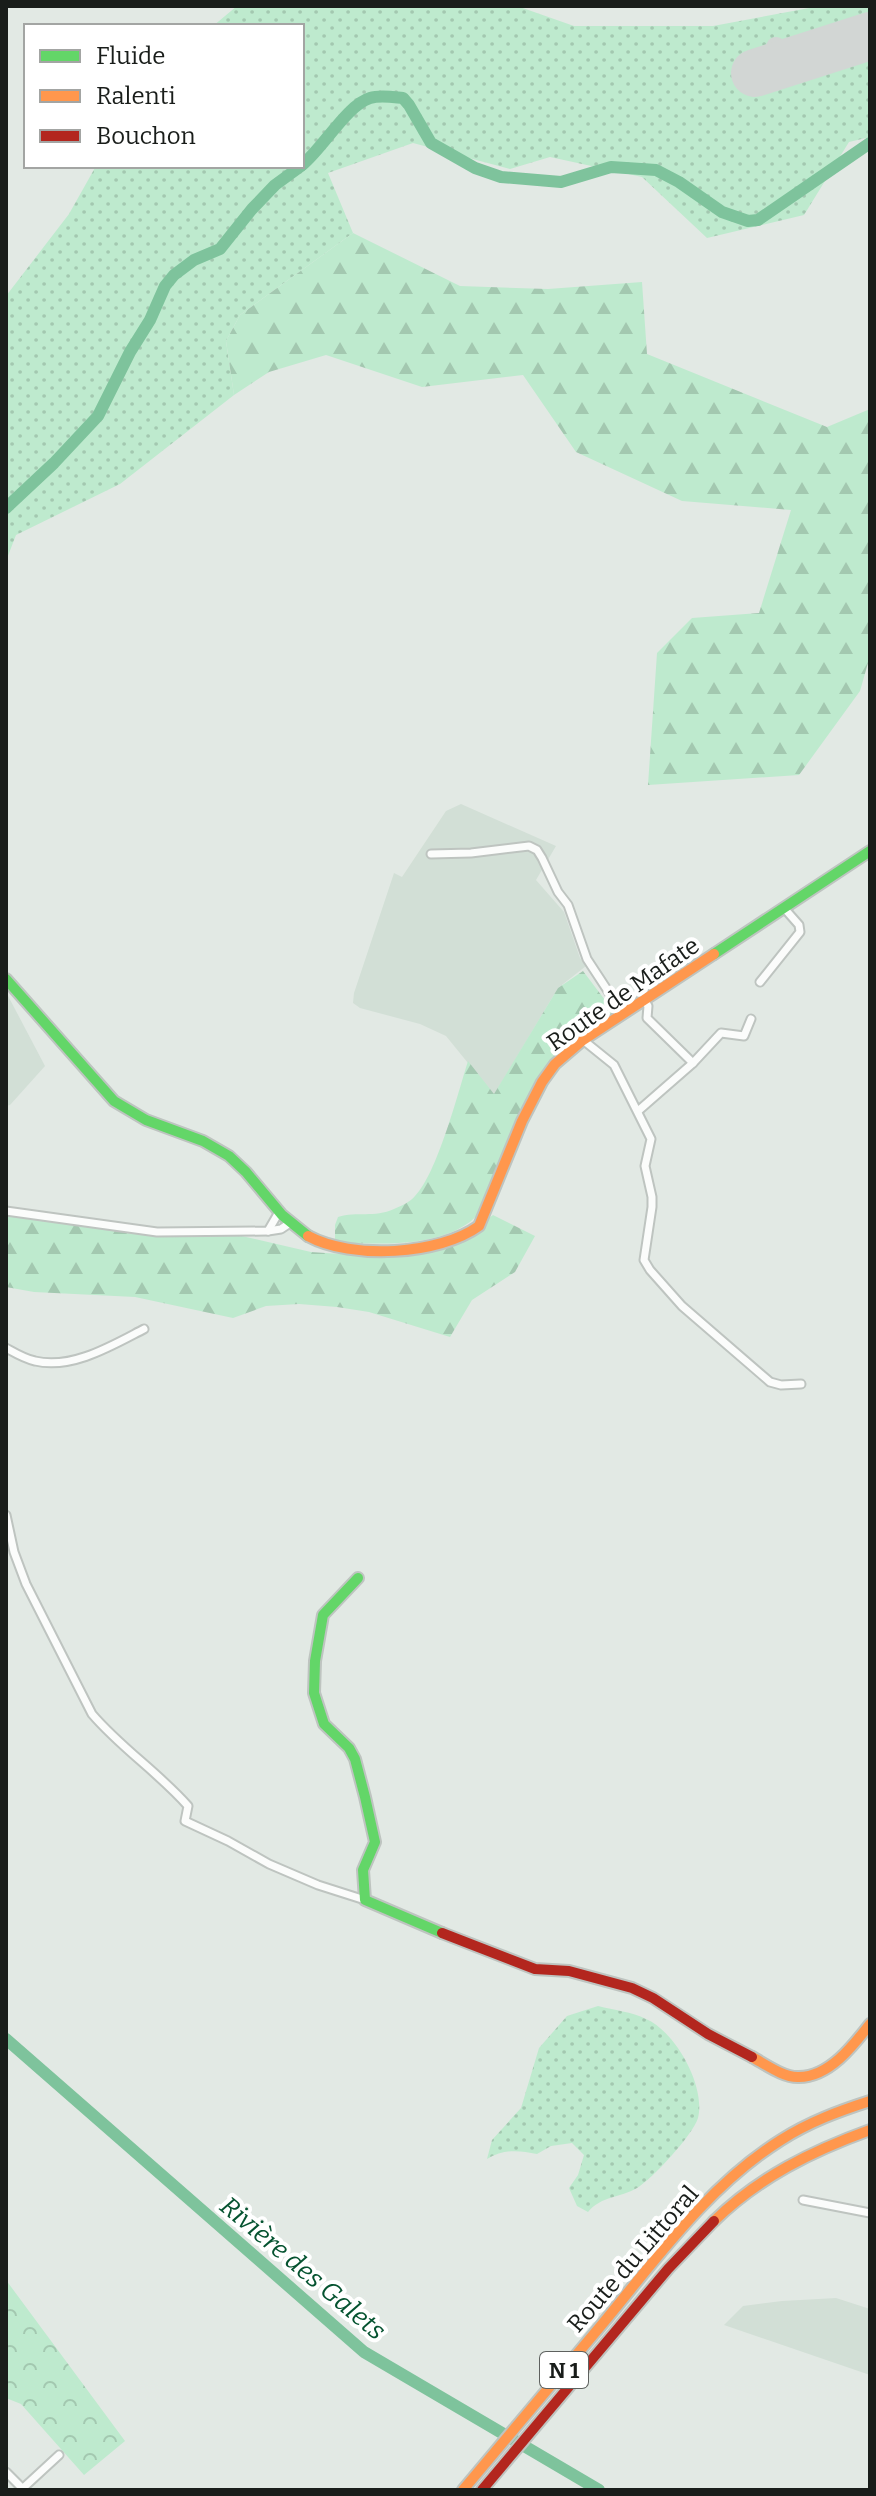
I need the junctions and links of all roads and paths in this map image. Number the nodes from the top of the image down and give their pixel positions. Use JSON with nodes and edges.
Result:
{"nodes":[{"id":1,"x":870,"y":851,"type":"edge"},
{"id":2,"x":431,"y":854,"type":"dead end"},
{"id":3,"x":784,"y":908,"type":"junction"},
{"id":4,"x":6,"y":979,"type":"edge"},
{"id":5,"x":760,"y":982,"type":"dead end"},
{"id":6,"x":644,"y":1000,"type":"junction"},
{"id":7,"x":623,"y":1014,"type":"junction"},
{"id":8,"x":751,"y":1019,"type":"dead end"},
{"id":9,"x":583,"y":1040,"type":"junction"},
{"id":10,"x":693,"y":1063,"type":"junction"},
{"id":11,"x":638,"y":1111,"type":"junction"},
{"id":12,"x":6,"y":1211,"type":"edge"},
{"id":13,"x":279,"y":1212,"type":"junction"},
{"id":14,"x":290,"y":1223,"type":"junction"},
{"id":15,"x":268,"y":1231,"type":"junction"},
{"id":16,"x":144,"y":1329,"type":"dead end"},
{"id":17,"x":6,"y":1348,"type":"edge"},
{"id":18,"x":801,"y":1384,"type":"dead end"},
{"id":19,"x":6,"y":1515,"type":"edge"},
{"id":20,"x":358,"y":1578,"type":"dead end"},
{"id":21,"x":365,"y":1900,"type":"junction"},
{"id":22,"x":870,"y":2024,"type":"edge"},
{"id":23,"x":870,"y":2101,"type":"edge"},
{"id":24,"x":870,"y":2130,"type":"edge"},
{"id":25,"x":803,"y":2200,"type":"dead end"},
{"id":26,"x":870,"y":2213,"type":"edge"},
{"id":27,"x":59,"y":2455,"type":"dead end"},
{"id":28,"x":6,"y":2472,"type":"edge"},
{"id":29,"x":23,"y":2490,"type":"edge"},
{"id":30,"x":463,"y":2490,"type":"edge"},
{"id":31,"x":482,"y":2490,"type":"edge"}],
"edges":[{"from":1,"to":3,"type":"main road","name":"Route de Mafate"},
{"from":2,"to":7,"type":"street"},
{"from":3,"to":5,"type":"street"},
{"from":3,"to":6,"type":"main road","name":"Route de Mafate"},
{"from":4,"to":13,"type":"main road","name":"Route de Mafate"},
{"from":6,"to":7,"type":"main road","name":"Route de Mafate"},
{"from":6,"to":10,"type":"street"},
{"from":7,"to":9,"type":"main road","name":"Route de Mafate"},
{"from":8,"to":10,"type":"street"},
{"from":9,"to":11,"type":"street"},
{"from":9,"to":14,"type":"main road","name":"Route de Mafate"},
{"from":10,"to":11,"type":"street"},
{"from":11,"to":18,"type":"street"},
{"from":12,"to":15,"type":"street"},
{"from":13,"to":14,"type":"main road","name":"Route de Mafate"},
{"from":13,"to":15,"type":"street"},
{"from":14,"to":15,"type":"street"},
{"from":16,"to":17,"type":"street"},
{"from":19,"to":21,"type":"street"},
{"from":20,"to":21,"type":"main road"},
{"from":21,"to":22,"type":"main road"},
{"from":23,"to":30,"type":"main road","name":"Route du Littoral","number":"N 1"},
{"from":24,"to":31,"type":"main road","name":"Route du Littoral","number":"N 1"},
{"from":25,"to":26,"type":"street"},
{"from":27,"to":29,"type":"street"},
{"from":28,"to":29,"type":"street"}]}
